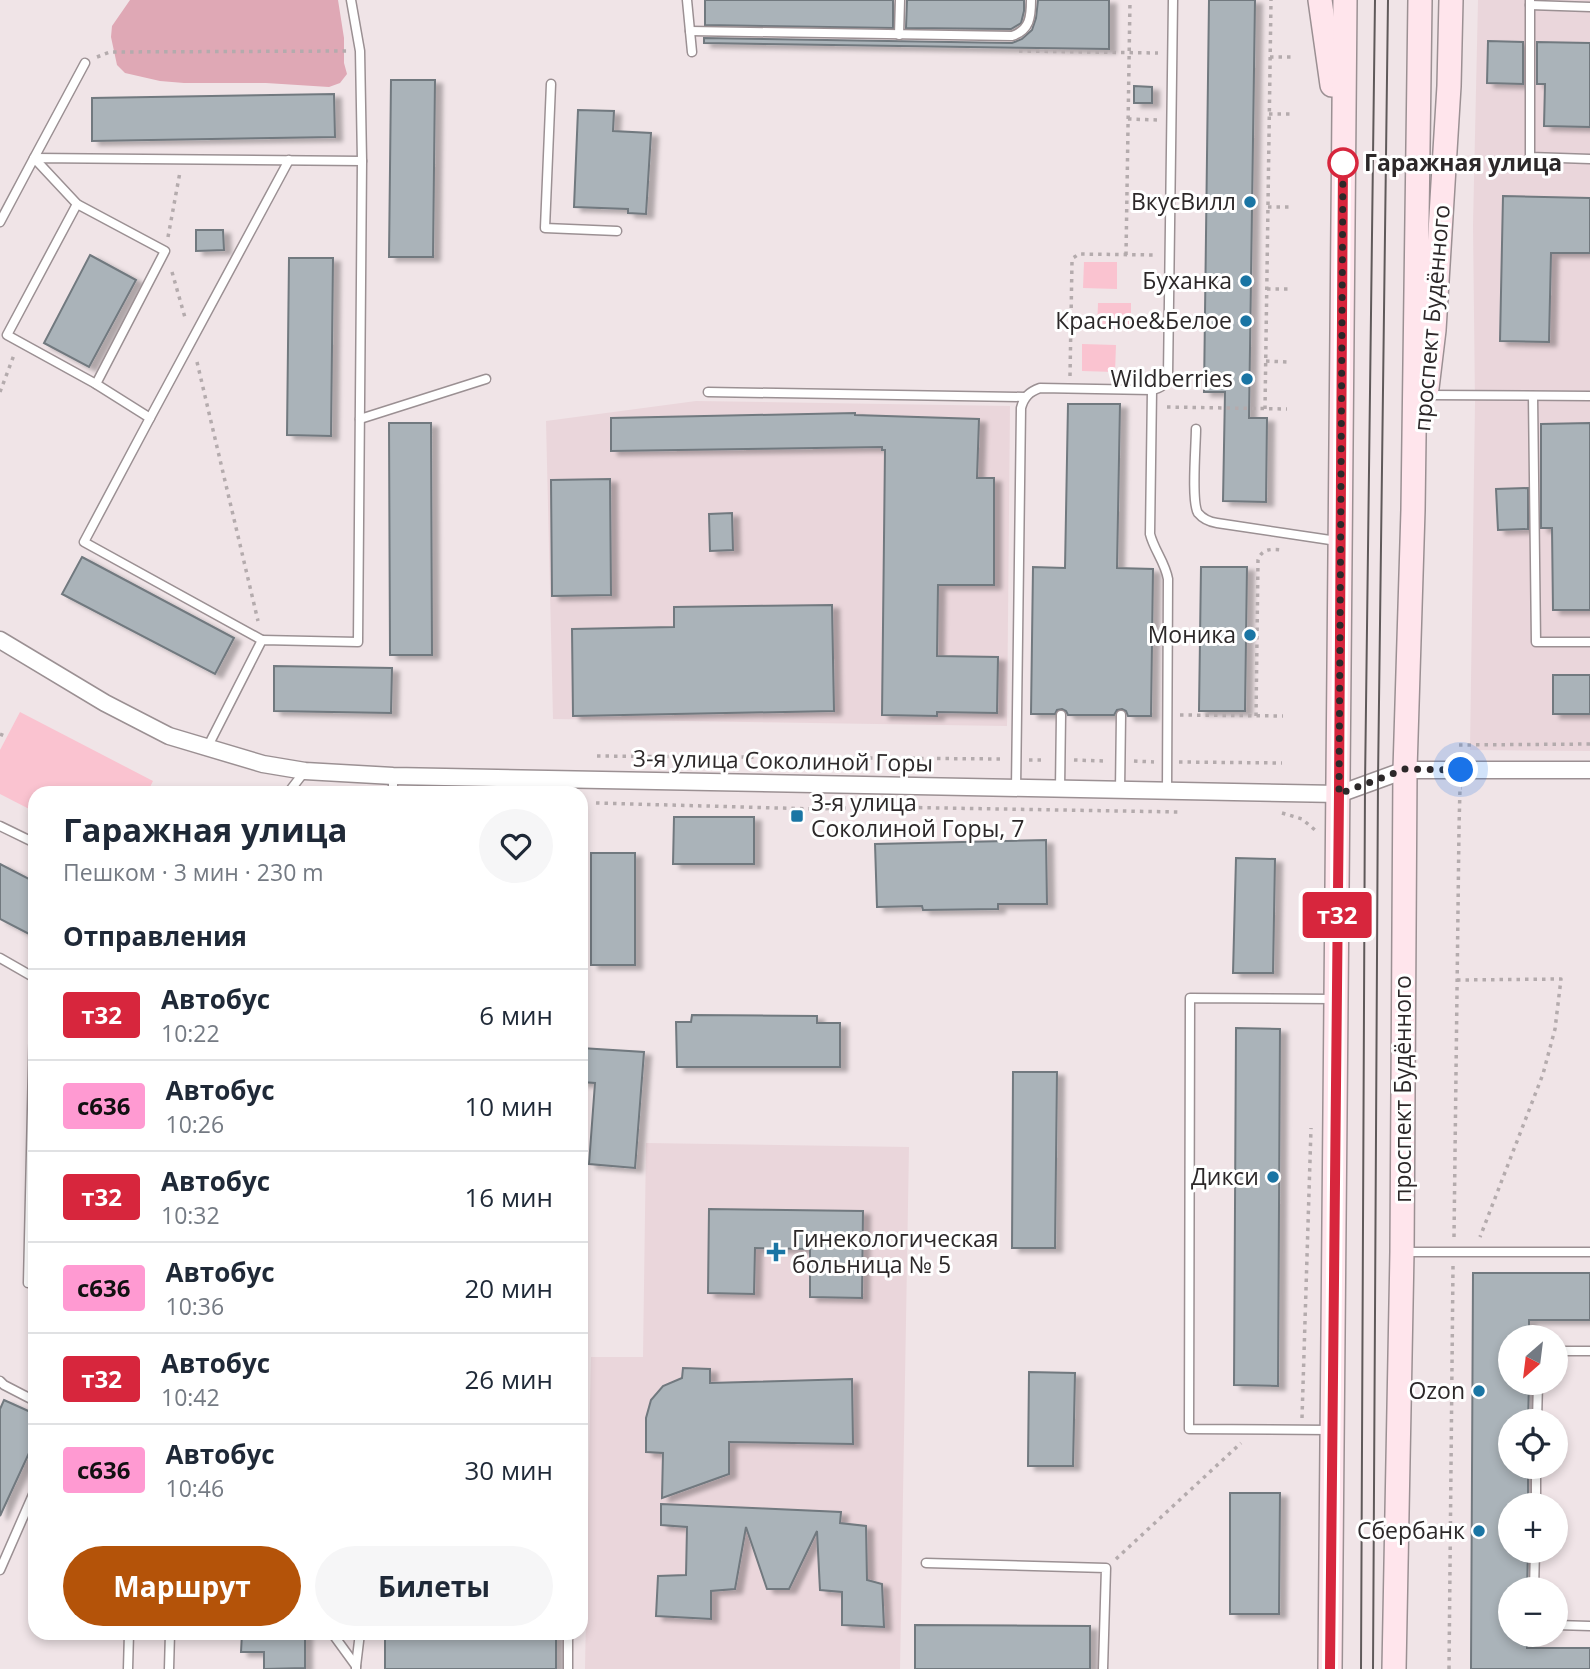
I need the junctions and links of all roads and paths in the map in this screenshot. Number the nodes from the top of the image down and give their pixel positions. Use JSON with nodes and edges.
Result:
{"nodes":[{"id":1,"x":351,"y":0,"type":"edge"},
{"id":2,"x":687,"y":0,"type":"edge"},
{"id":3,"x":900,"y":0,"type":"edge"},
{"id":4,"x":1031,"y":0,"type":"edge"},
{"id":5,"x":1130,"y":0,"type":"edge"},
{"id":6,"x":1173,"y":0,"type":"edge"},
{"id":7,"x":1271,"y":0,"type":"edge"},
{"id":8,"x":1320,"y":0,"type":"edge"},
{"id":9,"x":1345,"y":0,"type":"edge"},
{"id":10,"x":1420,"y":0,"type":"edge"},
{"id":11,"x":1451,"y":0,"type":"edge"},
{"id":12,"x":1530,"y":3,"type":"edge"},
{"id":13,"x":1590,"y":6,"type":"edge"},
{"id":14,"x":690,"y":31,"type":"junction"},
{"id":15,"x":899,"y":34,"type":"junction"},
{"id":16,"x":360,"y":51,"type":"junction"},
{"id":17,"x":692,"y":52,"type":"dead end"},
{"id":18,"x":1270,"y":57,"type":"junction"},
{"id":19,"x":1295,"y":57,"type":"dead end"},
{"id":20,"x":85,"y":62,"type":"joint"},
{"id":21,"x":551,"y":84,"type":"dead end"},
{"id":22,"x":1269,"y":114,"type":"junction"},
{"id":23,"x":1294,"y":114,"type":"dead end"},
{"id":24,"x":1128,"y":119,"type":"junction"},
{"id":25,"x":1171,"y":120,"type":"junction"},
{"id":26,"x":34,"y":158,"type":"junction"},
{"id":27,"x":182,"y":159,"type":"junction"},
{"id":28,"x":1590,"y":159,"type":"edge"},
{"id":29,"x":289,"y":160,"type":"junction"},
{"id":30,"x":362,"y":160,"type":"junction"},
{"id":31,"x":1343,"y":161,"type":"junction"},
{"id":32,"x":77,"y":204,"type":"junction"},
{"id":33,"x":1268,"y":207,"type":"junction"},
{"id":34,"x":1292,"y":207,"type":"dead end"},
{"id":35,"x":0,"y":222,"type":"edge"},
{"id":36,"x":617,"y":231,"type":"dead end"},
{"id":37,"x":166,"y":251,"type":"junction"},
{"id":38,"x":1126,"y":255,"type":"junction"},
{"id":39,"x":1170,"y":256,"type":"junction"},
{"id":40,"x":1267,"y":289,"type":"junction"},
{"id":41,"x":1289,"y":289,"type":"dead end"},
{"id":42,"x":192,"y":340,"type":"junction"},
{"id":43,"x":19,"y":342,"type":"junction"},
{"id":44,"x":1266,"y":361,"type":"junction"},
{"id":45,"x":1288,"y":362,"type":"dead end"},
{"id":46,"x":486,"y":379,"type":"dead end"},
{"id":47,"x":96,"y":384,"type":"junction"},
{"id":48,"x":1070,"y":389,"type":"junction"},
{"id":49,"x":1152,"y":390,"type":"junction"},
{"id":50,"x":0,"y":392,"type":"edge"},
{"id":51,"x":708,"y":392,"type":"dead end"},
{"id":52,"x":1427,"y":395,"type":"junction"},
{"id":53,"x":1533,"y":396,"type":"junction"},
{"id":54,"x":1590,"y":396,"type":"edge"},
{"id":55,"x":1025,"y":397,"type":"junction"},
{"id":56,"x":1152,"y":407,"type":"junction"},
{"id":57,"x":1265,"y":409,"type":"junction"},
{"id":58,"x":1287,"y":409,"type":"dead end"},
{"id":59,"x":150,"y":418,"type":"junction"},
{"id":60,"x":360,"y":419,"type":"junction"},
{"id":61,"x":1196,"y":429,"type":"dead end"},
{"id":62,"x":1413,"y":510,"type":"junction"},
{"id":63,"x":1340,"y":541,"type":"junction"},
{"id":64,"x":1285,"y":550,"type":"dead end"},
{"id":65,"x":0,"y":640,"type":"edge"},
{"id":66,"x":262,"y":640,"type":"junction"},
{"id":67,"x":1590,"y":642,"type":"edge"},
{"id":68,"x":1061,"y":715,"type":"dead end"},
{"id":69,"x":1121,"y":715,"type":"dead end"},
{"id":70,"x":1168,"y":715,"type":"junction"},
{"id":71,"x":1256,"y":716,"type":"junction"},
{"id":72,"x":1283,"y":716,"type":"dead end"},
{"id":73,"x":0,"y":734,"type":"edge"},
{"id":74,"x":7,"y":737,"type":"dead end"},
{"id":75,"x":1590,"y":744,"type":"edge"},
{"id":76,"x":1460,"y":745,"type":"dead end"},
{"id":77,"x":207,"y":748,"type":"junction"},
{"id":78,"x":597,"y":756,"type":"dead end"},
{"id":79,"x":1016,"y":759,"type":"junction"},
{"id":80,"x":1060,"y":760,"type":"junction"},
{"id":81,"x":1120,"y":761,"type":"junction"},
{"id":82,"x":1167,"y":762,"type":"junction"},
{"id":83,"x":1282,"y":763,"type":"dead end"},
{"id":84,"x":1405,"y":769,"type":"junction"},
{"id":85,"x":1590,"y":770,"type":"edge"},
{"id":86,"x":305,"y":771,"type":"junction"},
{"id":87,"x":393,"y":785,"type":"edge"},
{"id":88,"x":293,"y":786,"type":"edge"},
{"id":89,"x":549,"y":786,"type":"edge"},
{"id":90,"x":588,"y":786,"type":"edge"},
{"id":91,"x":1473,"y":788,"type":"dead end"},
{"id":92,"x":1016,"y":789,"type":"junction"},
{"id":93,"x":1060,"y":789,"type":"junction"},
{"id":94,"x":1120,"y":791,"type":"junction"},
{"id":95,"x":1167,"y":792,"type":"junction"},
{"id":96,"x":1339,"y":794,"type":"junction"},
{"id":97,"x":596,"y":803,"type":"dead end"},
{"id":98,"x":1185,"y":812,"type":"dead end"},
{"id":99,"x":1281,"y":813,"type":"dead end"},
{"id":100,"x":0,"y":826,"type":"edge"},
{"id":101,"x":28,"y":840,"type":"edge"},
{"id":102,"x":1315,"y":841,"type":"dead end"},
{"id":103,"x":0,"y":958,"type":"edge"},
{"id":104,"x":28,"y":974,"type":"edge"},
{"id":105,"x":1457,"y":980,"type":"junction"},
{"id":106,"x":1336,"y":999,"type":"junction"},
{"id":107,"x":1311,"y":1124,"type":"dead end"},
{"id":108,"x":1402,"y":1252,"type":"junction"},
{"id":109,"x":1453,"y":1252,"type":"junction"},
{"id":110,"x":1474,"y":1252,"type":"junction"},
{"id":111,"x":1590,"y":1252,"type":"edge"},
{"id":112,"x":1568,"y":1351,"type":"edge"},
{"id":113,"x":1590,"y":1351,"type":"edge"},
{"id":114,"x":0,"y":1381,"type":"edge"},
{"id":115,"x":28,"y":1397,"type":"edge"},
{"id":116,"x":1256,"y":1430,"type":"junction"},
{"id":117,"x":1302,"y":1430,"type":"junction"},
{"id":118,"x":1332,"y":1430,"type":"junction"},
{"id":119,"x":28,"y":1506,"type":"edge"},
{"id":120,"x":926,"y":1563,"type":"dead end"},
{"id":121,"x":1106,"y":1568,"type":"junction"},
{"id":122,"x":0,"y":1570,"type":"edge"},
{"id":123,"x":1568,"y":1625,"type":"edge"},
{"id":124,"x":1590,"y":1626,"type":"edge"},
{"id":125,"x":129,"y":1640,"type":"edge"},
{"id":126,"x":170,"y":1640,"type":"edge"},
{"id":127,"x":337,"y":1640,"type":"edge"},
{"id":128,"x":359,"y":1640,"type":"edge"},
{"id":129,"x":568,"y":1640,"type":"edge"},
{"id":130,"x":356,"y":1668,"type":"edge"},
{"id":131,"x":128,"y":1669,"type":"edge"},
{"id":132,"x":169,"y":1669,"type":"edge"},
{"id":133,"x":568,"y":1669,"type":"edge"},
{"id":134,"x":1103,"y":1669,"type":"edge"},
{"id":135,"x":1330,"y":1669,"type":"edge"},
{"id":136,"x":1394,"y":1669,"type":"edge"},
{"id":137,"x":1449,"y":1669,"type":"edge"}],
"edges":[{"from":1,"to":16,"type":"lane"},
{"from":2,"to":14,"type":"lane"},
{"from":3,"to":15,"type":"lane"},
{"from":4,"to":15,"type":"lane"},
{"from":5,"to":24,"type":"path"},
{"from":6,"to":25,"type":"lane"},
{"from":7,"to":18,"type":"path"},
{"from":8,"to":31,"type":"main road"},
{"from":9,"to":31,"type":"main road"},
{"from":10,"to":62,"type":"main road","name":"проспект Будённого"},
{"from":11,"to":52,"type":"main road","name":"проспект Будённого"},
{"from":12,"to":13,"type":"lane"},
{"from":12,"to":28,"type":"lane"},
{"from":14,"to":15,"type":"lane"},
{"from":14,"to":17,"type":"lane"},
{"from":16,"to":20,"type":"path"},
{"from":16,"to":30,"type":"lane"},
{"from":18,"to":19,"type":"path"},
{"from":18,"to":22,"type":"path"},
{"from":20,"to":26,"type":"lane"},
{"from":21,"to":36,"type":"lane"},
{"from":22,"to":23,"type":"path"},
{"from":22,"to":33,"type":"path"},
{"from":24,"to":25,"type":"path"},
{"from":24,"to":38,"type":"path"},
{"from":25,"to":39,"type":"lane"},
{"from":26,"to":27,"type":"lane"},
{"from":26,"to":32,"type":"lane"},
{"from":26,"to":35,"type":"lane"},
{"from":27,"to":29,"type":"lane"},
{"from":27,"to":37,"type":"path"},
{"from":29,"to":30,"type":"lane"},
{"from":29,"to":42,"type":"lane"},
{"from":30,"to":60,"type":"lane"},
{"from":31,"to":63,"type":"main road"},
{"from":32,"to":37,"type":"lane"},
{"from":32,"to":43,"type":"lane"},
{"from":33,"to":34,"type":"path"},
{"from":33,"to":40,"type":"path"},
{"from":37,"to":42,"type":"path"},
{"from":37,"to":47,"type":"lane"},
{"from":38,"to":39,"type":"path"},
{"from":38,"to":48,"type":"path"},
{"from":39,"to":49,"type":"lane"},
{"from":40,"to":41,"type":"path"},
{"from":40,"to":44,"type":"path"},
{"from":42,"to":59,"type":"lane"},
{"from":42,"to":66,"type":"path"},
{"from":43,"to":47,"type":"lane"},
{"from":43,"to":50,"type":"path"},
{"from":44,"to":45,"type":"path"},
{"from":44,"to":57,"type":"path"},
{"from":46,"to":60,"type":"lane"},
{"from":47,"to":59,"type":"lane"},
{"from":48,"to":49,"type":"lane"},
{"from":48,"to":55,"type":"lane"},
{"from":49,"to":56,"type":"lane"},
{"from":51,"to":55,"type":"lane"},
{"from":52,"to":53,"type":"lane"},
{"from":52,"to":62,"type":"main road","name":"проспект Будённого"},
{"from":53,"to":54,"type":"lane"},
{"from":53,"to":67,"type":"lane"},
{"from":55,"to":79,"type":"lane"},
{"from":56,"to":57,"type":"path"},
{"from":56,"to":70,"type":"lane"},
{"from":57,"to":58,"type":"path"},
{"from":59,"to":66,"type":"lane"},
{"from":60,"to":66,"type":"lane"},
{"from":61,"to":63,"type":"lane"},
{"from":62,"to":84,"type":"main road","name":"проспект Будённого"},
{"from":63,"to":96,"type":"main road"},
{"from":64,"to":71,"type":"path"},
{"from":65,"to":77,"type":"street","name":"3-я улица Соколиной Горы"},
{"from":66,"to":77,"type":"lane"},
{"from":68,"to":80,"type":"lane"},
{"from":69,"to":81,"type":"lane"},
{"from":70,"to":71,"type":"path"},
{"from":70,"to":82,"type":"lane"},
{"from":71,"to":72,"type":"path"},
{"from":73,"to":74,"type":"path"},
{"from":75,"to":76,"type":"path"},
{"from":77,"to":86,"type":"street","name":"3-я улица Соколиной Горы"},
{"from":78,"to":79,"type":"path"},
{"from":79,"to":80,"type":"path"},
{"from":79,"to":92,"type":"lane"},
{"from":80,"to":81,"type":"path"},
{"from":80,"to":93,"type":"lane"},
{"from":81,"to":82,"type":"path"},
{"from":81,"to":94,"type":"lane"},
{"from":82,"to":83,"type":"path"},
{"from":82,"to":95,"type":"lane"},
{"from":84,"to":85,"type":"street","name":"3-я улица Соколиной Горы"},
{"from":84,"to":96,"type":"street","name":"3-я улица Соколиной Горы"},
{"from":84,"to":108,"type":"main road","name":"проспект Будённого"},
{"from":86,"to":87,"type":"street","name":"3-я улица Соколиной Горы"},
{"from":86,"to":88,"type":"lane"},
{"from":87,"to":89,"type":"street","name":"3-я улица Соколиной Горы"},
{"from":90,"to":92,"type":"street","name":"3-я улица Соколиной Горы"},
{"from":91,"to":105,"type":"path"},
{"from":92,"to":93,"type":"street","name":"3-я улица Соколиной Горы"},
{"from":93,"to":94,"type":"street","name":"3-я улица Соколиной Горы"},
{"from":94,"to":95,"type":"street","name":"3-я улица Соколиной Горы"},
{"from":95,"to":96,"type":"street","name":"3-я улица Соколиной Горы"},
{"from":96,"to":106,"type":"main road"},
{"from":97,"to":98,"type":"path"},
{"from":99,"to":102,"type":"path"},
{"from":100,"to":101,"type":"lane"},
{"from":103,"to":104,"type":"lane"},
{"from":105,"to":109,"type":"path"},
{"from":105,"to":110,"type":"path"},
{"from":106,"to":116,"type":"lane"},
{"from":106,"to":118,"type":"main road"},
{"from":107,"to":117,"type":"path"},
{"from":108,"to":109,"type":"lane"},
{"from":108,"to":136,"type":"main road","name":"проспект Будённого"},
{"from":109,"to":110,"type":"lane"},
{"from":109,"to":137,"type":"path"},
{"from":110,"to":111,"type":"lane"},
{"from":112,"to":113,"type":"lane"},
{"from":114,"to":115,"type":"lane"},
{"from":116,"to":117,"type":"lane"},
{"from":116,"to":121,"type":"path"},
{"from":117,"to":118,"type":"lane"},
{"from":118,"to":135,"type":"main road"},
{"from":119,"to":122,"type":"lane"},
{"from":120,"to":121,"type":"lane"},
{"from":121,"to":134,"type":"lane"},
{"from":123,"to":124,"type":"lane"},
{"from":125,"to":131,"type":"lane"},
{"from":126,"to":132,"type":"lane"},
{"from":127,"to":130,"type":"lane"},
{"from":128,"to":130,"type":"lane"},
{"from":129,"to":133,"type":"lane"}]}
